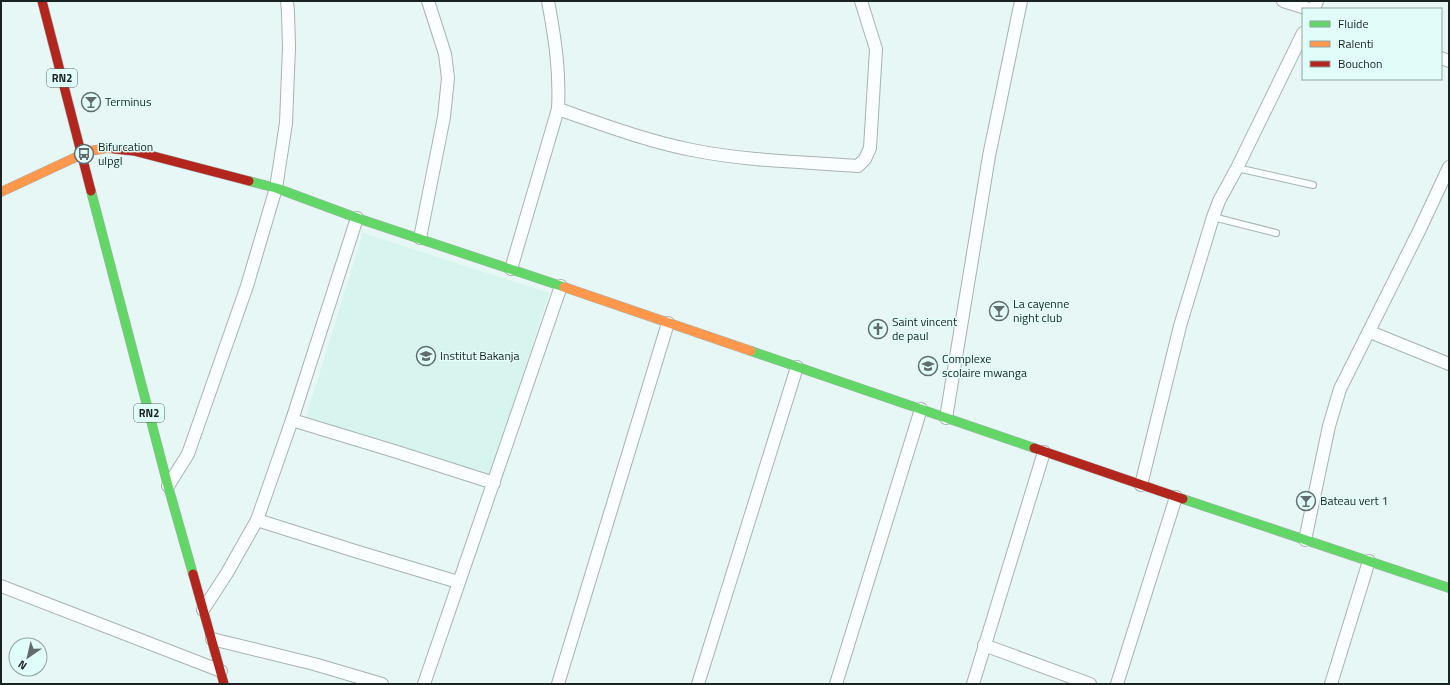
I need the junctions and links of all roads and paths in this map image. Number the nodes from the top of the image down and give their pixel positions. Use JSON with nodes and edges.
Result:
{"nodes":[{"id":1,"x":42,"y":1,"type":"edge"},
{"id":2,"x":287,"y":1,"type":"edge"},
{"id":3,"x":428,"y":1,"type":"edge"},
{"id":4,"x":548,"y":1,"type":"edge"},
{"id":5,"x":861,"y":1,"type":"edge"},
{"id":6,"x":1021,"y":1,"type":"edge"},
{"id":7,"x":1283,"y":1,"type":"edge"},
{"id":8,"x":1306,"y":8,"type":"edge"},
{"id":9,"x":1302,"y":35,"type":"edge"},
{"id":10,"x":558,"y":109,"type":"junction"},
{"id":11,"x":82,"y":155,"type":"junction"},
{"id":12,"x":1449,"y":167,"type":"edge"},
{"id":13,"x":1237,"y":168,"type":"junction"},
{"id":14,"x":1313,"y":185,"type":"dead end"},
{"id":15,"x":276,"y":188,"type":"junction"},
{"id":16,"x":1,"y":192,"type":"edge"},
{"id":17,"x":1212,"y":217,"type":"junction"},
{"id":18,"x":357,"y":218,"type":"junction"},
{"id":19,"x":1276,"y":233,"type":"dead end"},
{"id":20,"x":420,"y":238,"type":"junction"},
{"id":21,"x":511,"y":269,"type":"junction"},
{"id":22,"x":561,"y":286,"type":"junction"},
{"id":23,"x":668,"y":323,"type":"junction"},
{"id":24,"x":1370,"y":332,"type":"junction"},
{"id":25,"x":1449,"y":364,"type":"edge"},
{"id":26,"x":797,"y":367,"type":"junction"},
{"id":27,"x":921,"y":409,"type":"junction"},
{"id":28,"x":946,"y":418,"type":"junction"},
{"id":29,"x":292,"y":420,"type":"junction"},
{"id":30,"x":1044,"y":452,"type":"junction"},
{"id":31,"x":494,"y":482,"type":"junction"},
{"id":32,"x":1141,"y":485,"type":"junction"},
{"id":33,"x":168,"y":486,"type":"junction"},
{"id":34,"x":1176,"y":497,"type":"junction"},
{"id":35,"x":256,"y":520,"type":"junction"},
{"id":36,"x":1305,"y":540,"type":"junction"},
{"id":37,"x":1369,"y":561,"type":"junction"},
{"id":38,"x":458,"y":582,"type":"junction"},
{"id":39,"x":1,"y":586,"type":"edge"},
{"id":40,"x":1449,"y":588,"type":"edge"},
{"id":41,"x":203,"y":610,"type":"junction"},
{"id":42,"x":212,"y":639,"type":"junction"},
{"id":43,"x":984,"y":645,"type":"junction"},
{"id":44,"x":221,"y":671,"type":"junction"},
{"id":45,"x":224,"y":684,"type":"edge"},
{"id":46,"x":382,"y":684,"type":"edge"},
{"id":47,"x":424,"y":684,"type":"edge"},
{"id":48,"x":558,"y":684,"type":"edge"},
{"id":49,"x":698,"y":684,"type":"edge"},
{"id":50,"x":836,"y":684,"type":"edge"},
{"id":51,"x":973,"y":684,"type":"edge"},
{"id":52,"x":1090,"y":684,"type":"edge"},
{"id":53,"x":1117,"y":684,"type":"edge"},
{"id":54,"x":1331,"y":684,"type":"edge"}],
"edges":[{"from":1,"to":11,"type":"main road","number":"RN2"},
{"from":2,"to":15,"type":"street"},
{"from":3,"to":20,"type":"street"},
{"from":4,"to":10,"type":"street"},
{"from":5,"to":10,"type":"street"},
{"from":6,"to":28,"type":"street"},
{"from":7,"to":8,"type":"street"},
{"from":9,"to":13,"type":"street"},
{"from":10,"to":21,"type":"street"},
{"from":11,"to":15,"type":"main road"},
{"from":11,"to":16,"type":"main road"},
{"from":11,"to":33,"type":"main road","number":"RN2"},
{"from":12,"to":24,"type":"street"},
{"from":13,"to":14,"type":"lane"},
{"from":13,"to":17,"type":"street"},
{"from":15,"to":18,"type":"main road"},
{"from":15,"to":33,"type":"street"},
{"from":17,"to":19,"type":"lane"},
{"from":17,"to":32,"type":"street"},
{"from":18,"to":20,"type":"main road"},
{"from":18,"to":29,"type":"street"},
{"from":20,"to":21,"type":"main road"},
{"from":21,"to":22,"type":"main road"},
{"from":22,"to":23,"type":"main road"},
{"from":22,"to":31,"type":"street"},
{"from":23,"to":26,"type":"main road"},
{"from":23,"to":48,"type":"street"},
{"from":24,"to":25,"type":"street"},
{"from":24,"to":36,"type":"street"},
{"from":26,"to":27,"type":"main road"},
{"from":26,"to":49,"type":"street"},
{"from":27,"to":28,"type":"main road"},
{"from":27,"to":50,"type":"street"},
{"from":28,"to":30,"type":"main road"},
{"from":29,"to":31,"type":"street"},
{"from":29,"to":35,"type":"street"},
{"from":30,"to":32,"type":"main road"},
{"from":30,"to":43,"type":"street"},
{"from":31,"to":38,"type":"street"},
{"from":32,"to":34,"type":"main road"},
{"from":33,"to":41,"type":"main road","number":"RN2"},
{"from":34,"to":36,"type":"main road"},
{"from":34,"to":53,"type":"street"},
{"from":35,"to":38,"type":"street"},
{"from":35,"to":41,"type":"street"},
{"from":36,"to":37,"type":"main road"},
{"from":37,"to":40,"type":"main road"},
{"from":37,"to":54,"type":"street"},
{"from":38,"to":47,"type":"street"},
{"from":39,"to":44,"type":"street"},
{"from":41,"to":42,"type":"main road","number":"RN2"},
{"from":42,"to":44,"type":"main road","number":"RN2"},
{"from":42,"to":46,"type":"street"},
{"from":43,"to":51,"type":"street"},
{"from":43,"to":52,"type":"street"},
{"from":44,"to":45,"type":"main road","number":"RN2"}]}
